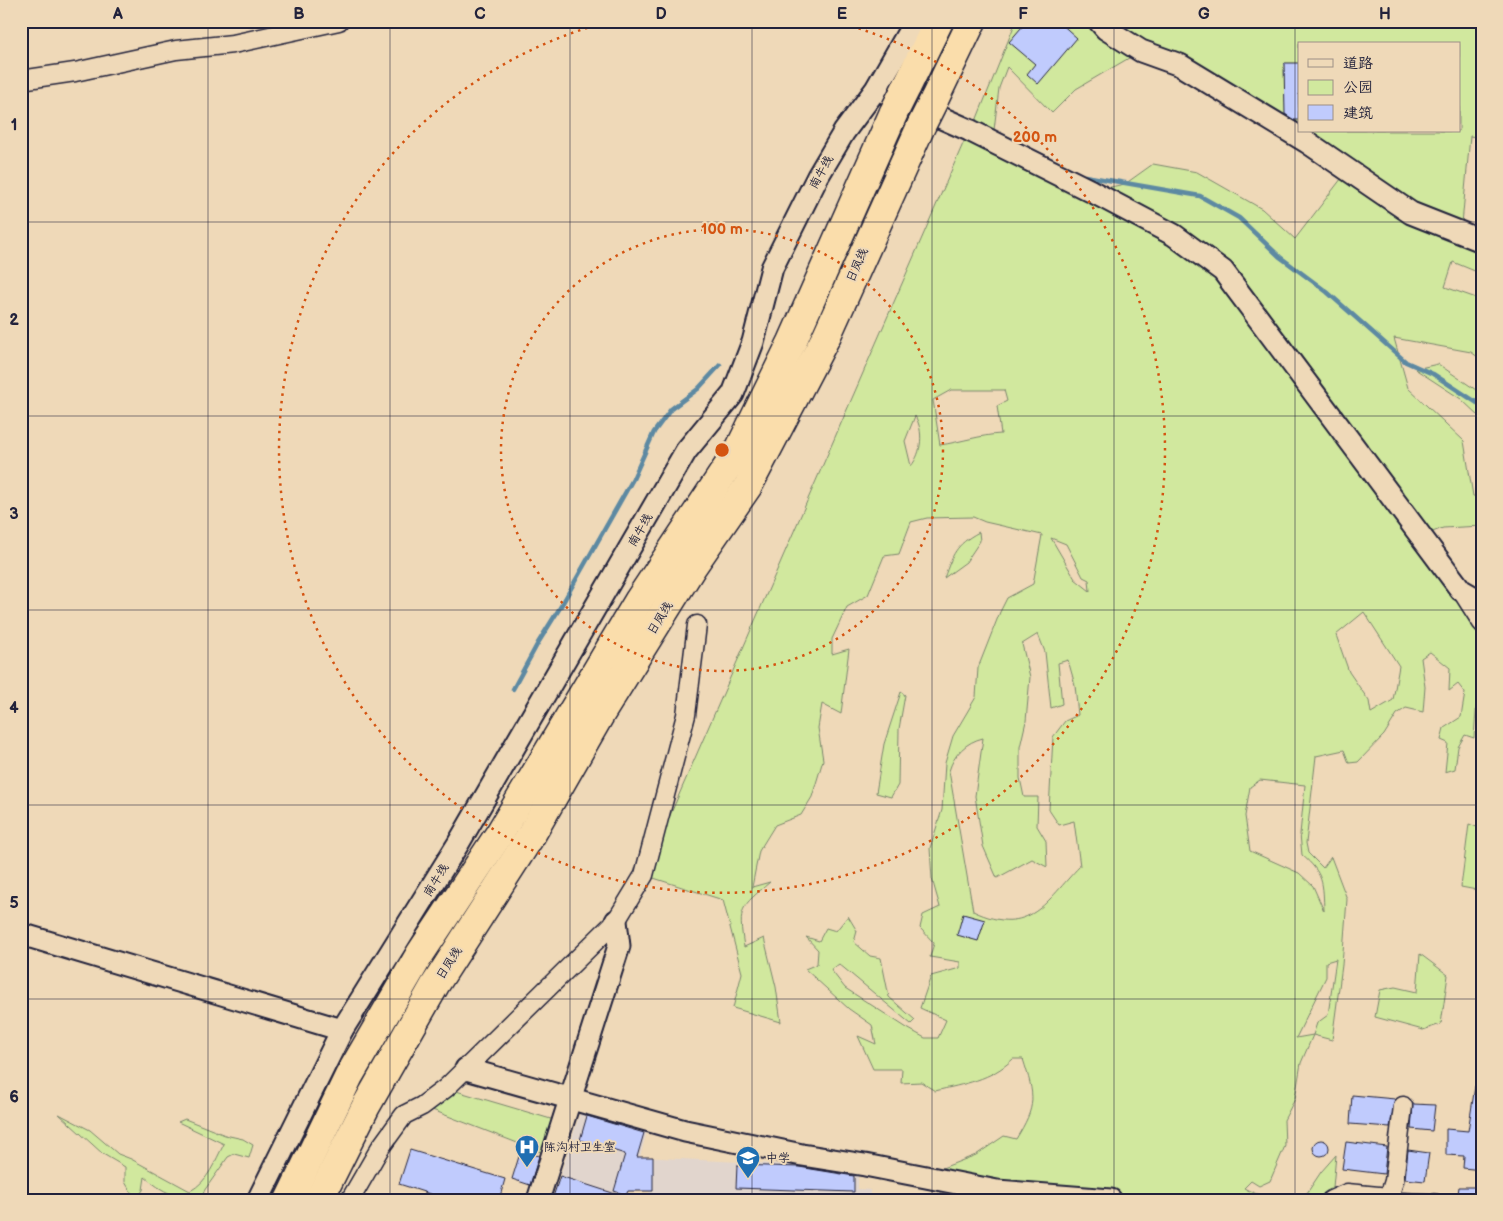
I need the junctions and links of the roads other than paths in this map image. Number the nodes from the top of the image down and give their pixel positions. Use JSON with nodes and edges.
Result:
{"nodes":[{"id":1,"x":339,"y":21,"type":"edge"},
{"id":2,"x":914,"y":21,"type":"edge"},
{"id":3,"x":939,"y":21,"type":"edge"},
{"id":4,"x":972,"y":21,"type":"edge"},
{"id":5,"x":1099,"y":21,"type":"edge"},
{"id":6,"x":21,"y":80,"type":"edge"},
{"id":7,"x":876,"y":89,"type":"junction"},
{"id":8,"x":1482,"y":241,"type":"edge"},
{"id":9,"x":1461,"y":590,"type":"junction"},
{"id":10,"x":1482,"y":602,"type":"edge"},
{"id":11,"x":1482,"y":622,"type":"edge"},
{"id":12,"x":697,"y":625,"type":"dead end"},
{"id":13,"x":616,"y":921,"type":"junction"},
{"id":14,"x":21,"y":934,"type":"edge"},
{"id":15,"x":342,"y":1030,"type":"junction"},
{"id":16,"x":466,"y":1069,"type":"junction"},
{"id":17,"x":569,"y":1098,"type":"junction"},
{"id":18,"x":1403,"y":1106,"type":"dead end"},
{"id":19,"x":1389,"y":1197,"type":"junction"},
{"id":20,"x":1436,"y":1199,"type":"edge"},
{"id":21,"x":258,"y":1200,"type":"edge"},
{"id":22,"x":289,"y":1200,"type":"edge"},
{"id":23,"x":319,"y":1200,"type":"edge"},
{"id":24,"x":350,"y":1200,"type":"edge"},
{"id":25,"x":538,"y":1200,"type":"edge"},
{"id":26,"x":1111,"y":1200,"type":"edge"},
{"id":27,"x":1331,"y":1200,"type":"edge"}],
"edges":[{"from":1,"to":6,"type":"street"},
{"from":2,"to":7,"type":"street","name":"南牛线"},
{"from":3,"to":22,"type":"highway"},
{"from":4,"to":23,"type":"highway","name":"日凤线"},
{"from":5,"to":8,"type":"street"},
{"from":7,"to":9,"type":"street"},
{"from":7,"to":15,"type":"street","name":"南牛线"},
{"from":9,"to":10,"type":"street"},
{"from":9,"to":11,"type":"street"},
{"from":12,"to":13,"type":"street"},
{"from":13,"to":16,"type":"street"},
{"from":13,"to":17,"type":"street"},
{"from":14,"to":15,"type":"street"},
{"from":15,"to":21,"type":"street","name":"南牛线"},
{"from":16,"to":17,"type":"street"},
{"from":16,"to":24,"type":"street"},
{"from":17,"to":25,"type":"street"},
{"from":17,"to":26,"type":"street"},
{"from":18,"to":19,"type":"street"},
{"from":19,"to":20,"type":"lane"},
{"from":19,"to":27,"type":"street"}]}
